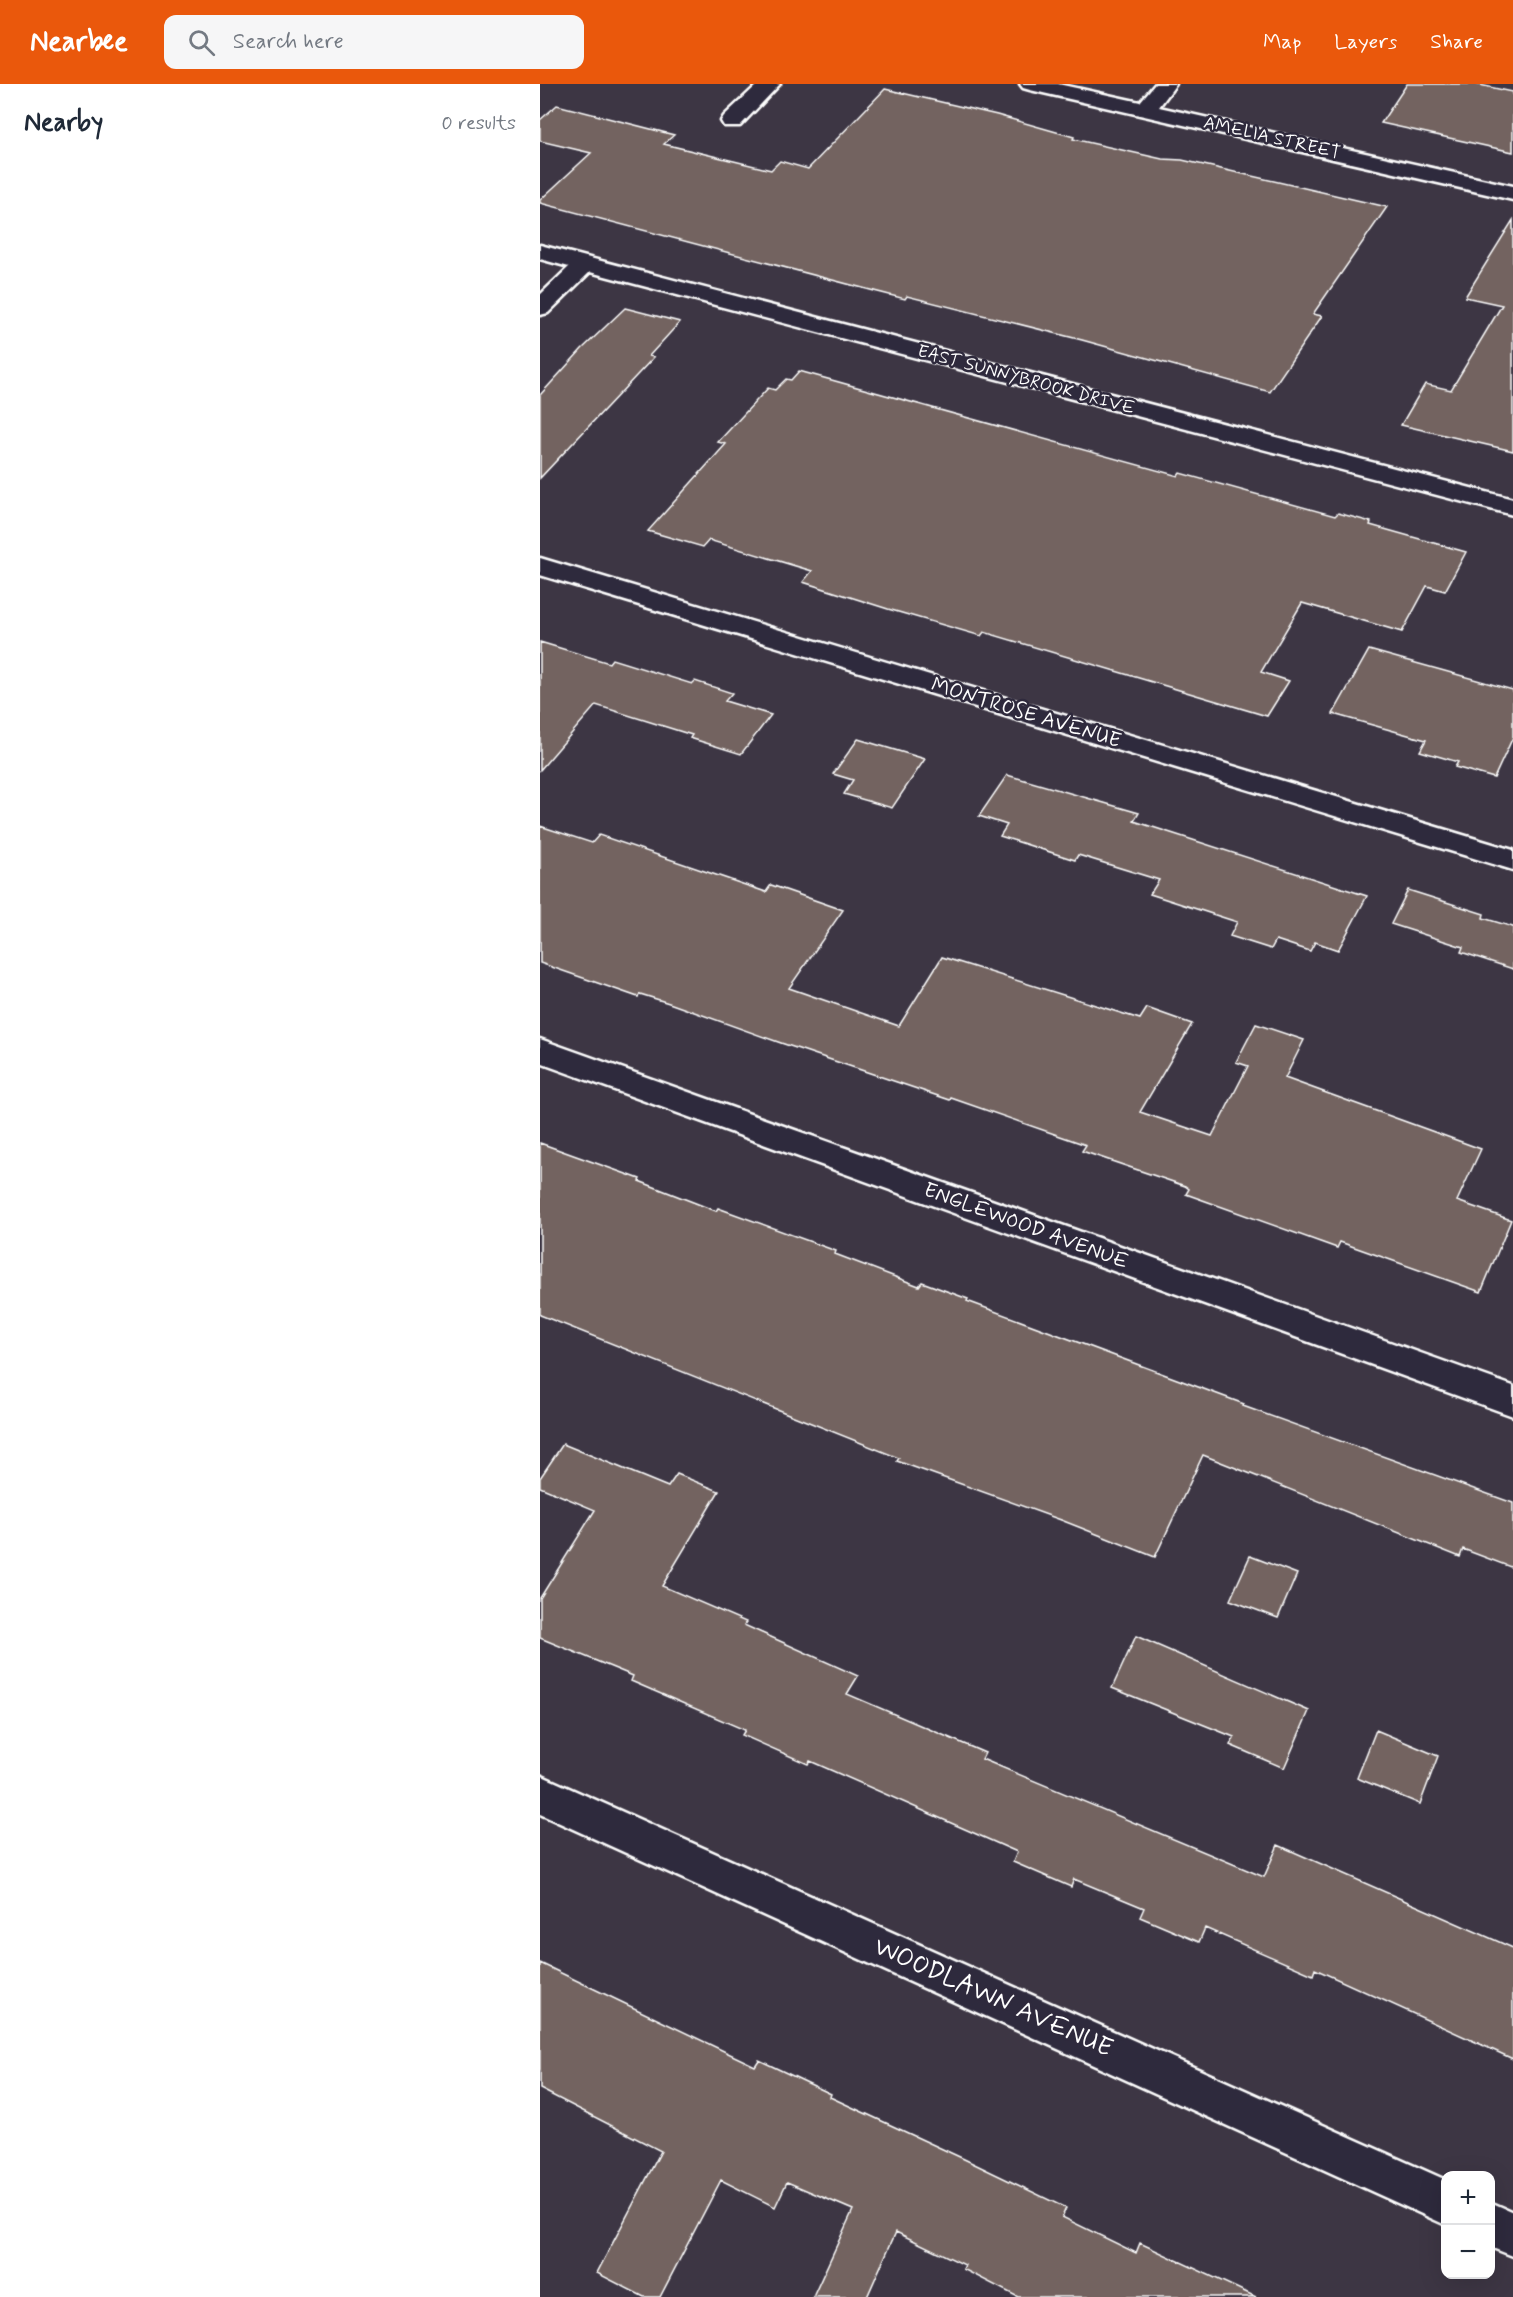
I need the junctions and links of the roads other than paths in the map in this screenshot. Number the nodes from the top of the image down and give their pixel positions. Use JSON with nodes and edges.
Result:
{"nodes":[{"id":1,"x":770,"y":84,"type":"edge"},
{"id":2,"x":1030,"y":84,"type":"edge"},
{"id":3,"x":1166,"y":84,"type":"edge"},
{"id":4,"x":1145,"y":110,"type":"junction"},
{"id":5,"x":732,"y":121,"type":"dead end"},
{"id":6,"x":1513,"y":193,"type":"edge"},
{"id":7,"x":540,"y":252,"type":"edge"},
{"id":8,"x":585,"y":264,"type":"junction"},
{"id":9,"x":540,"y":308,"type":"edge"},
{"id":10,"x":1513,"y":507,"type":"edge"},
{"id":11,"x":540,"y":566,"type":"edge"},
{"id":12,"x":1513,"y":860,"type":"edge"},
{"id":13,"x":540,"y":1051,"type":"edge"},
{"id":14,"x":1513,"y":1401,"type":"edge"},
{"id":15,"x":540,"y":1794,"type":"edge"},
{"id":16,"x":1441,"y":2201,"type":"edge"},
{"id":17,"x":1493,"y":2225,"type":"edge"},
{"id":18,"x":1513,"y":2234,"type":"edge"}],
"edges":[{"from":1,"to":5,"type":"street"},
{"from":2,"to":4,"type":"street","name":"AMELIA STREET"},
{"from":3,"to":4,"type":"street"},
{"from":4,"to":6,"type":"street","name":"AMELIA STREET"},
{"from":7,"to":8,"type":"street","name":"EAST SUNNYBROOK DRIVE"},
{"from":8,"to":9,"type":"street"},
{"from":8,"to":10,"type":"street","name":"EAST SUNNYBROOK DRIVE"},
{"from":11,"to":12,"type":"street","name":"MONTROSE AVENUE"},
{"from":13,"to":14,"type":"street","name":"ENGLEWOOD AVENUE"},
{"from":15,"to":16,"type":"street","name":"WOODLAWN AVENUE"},
{"from":17,"to":18,"type":"street"}]}
